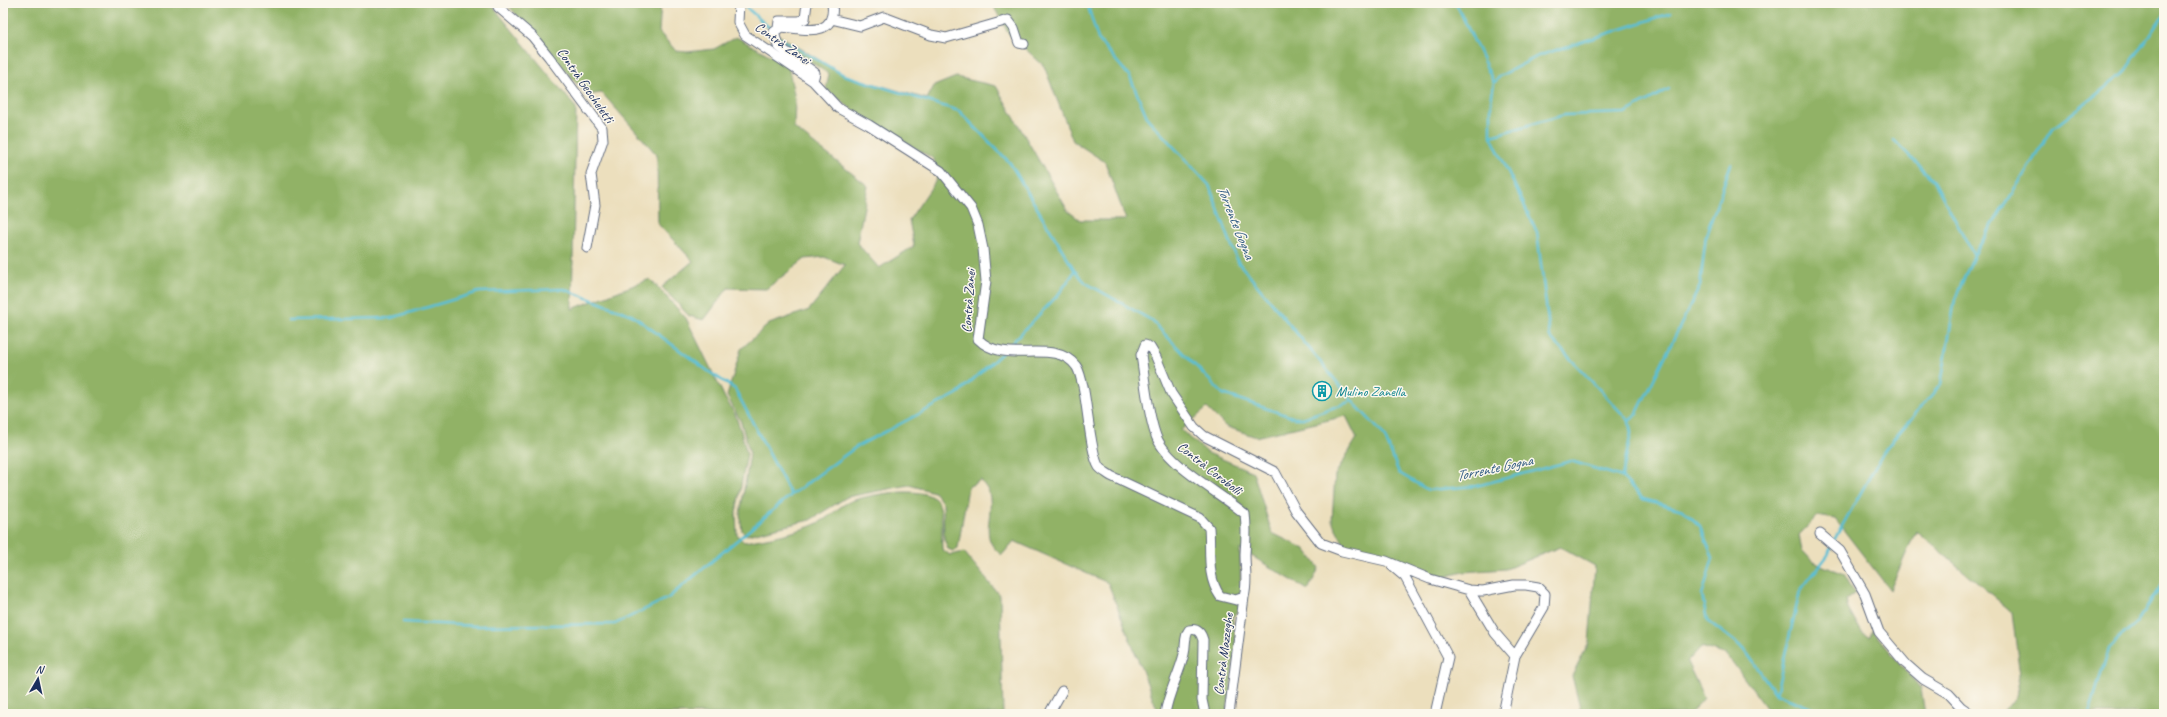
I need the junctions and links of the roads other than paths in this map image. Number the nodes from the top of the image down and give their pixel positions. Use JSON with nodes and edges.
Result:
{"nodes":[{"id":1,"x":497,"y":3,"type":"edge"},
{"id":2,"x":739,"y":3,"type":"edge"},
{"id":3,"x":807,"y":3,"type":"edge"},
{"id":4,"x":832,"y":3,"type":"edge"},
{"id":5,"x":831,"y":19,"type":"junction"},
{"id":6,"x":778,"y":28,"type":"junction"},
{"id":7,"x":1024,"y":44,"type":"dead end"},
{"id":8,"x":813,"y":81,"type":"junction"},
{"id":9,"x":587,"y":248,"type":"dead end"},
{"id":10,"x":1820,"y":534,"type":"dead end"},
{"id":11,"x":1386,"y":561,"type":"junction"},
{"id":12,"x":1468,"y":590,"type":"junction"},
{"id":13,"x":1244,"y":597,"type":"junction"},
{"id":14,"x":1515,"y":656,"type":"junction"},
{"id":15,"x":1062,"y":691,"type":"dead end"},
{"id":16,"x":1049,"y":714,"type":"edge"},
{"id":17,"x":1164,"y":714,"type":"edge"},
{"id":18,"x":1205,"y":714,"type":"edge"},
{"id":19,"x":1230,"y":714,"type":"edge"},
{"id":20,"x":1435,"y":714,"type":"edge"},
{"id":21,"x":1503,"y":714,"type":"edge"},
{"id":22,"x":1971,"y":714,"type":"edge"}],
"edges":[{"from":1,"to":9,"type":"street","name":"Contrà Geccheletti"},
{"from":2,"to":8,"type":"street","name":"Contrà Zanei"},
{"from":3,"to":6,"type":"street"},
{"from":4,"to":5,"type":"street"},
{"from":5,"to":6,"type":"street","name":"Contrà Zanei"},
{"from":5,"to":7,"type":"street"},
{"from":6,"to":8,"type":"street","name":"Contrà Zanei"},
{"from":8,"to":13,"type":"street","name":"Contrà Zanei"},
{"from":10,"to":22,"type":"street"},
{"from":11,"to":12,"type":"street","name":"Contrà Corobolli"},
{"from":11,"to":13,"type":"street","name":"Contrà Corobolli"},
{"from":11,"to":20,"type":"street","name":"Contrà Corobolli"},
{"from":12,"to":14,"type":"street"},
{"from":12,"to":14,"type":"street","name":"Contrà Corobolli"},
{"from":13,"to":19,"type":"street","name":"Contrà Mazzeghe"},
{"from":14,"to":21,"type":"street","name":"Contrà Corobolli"},
{"from":15,"to":16,"type":"street"},
{"from":17,"to":18,"type":"street","name":"Contrà Mazzeghe"}]}
